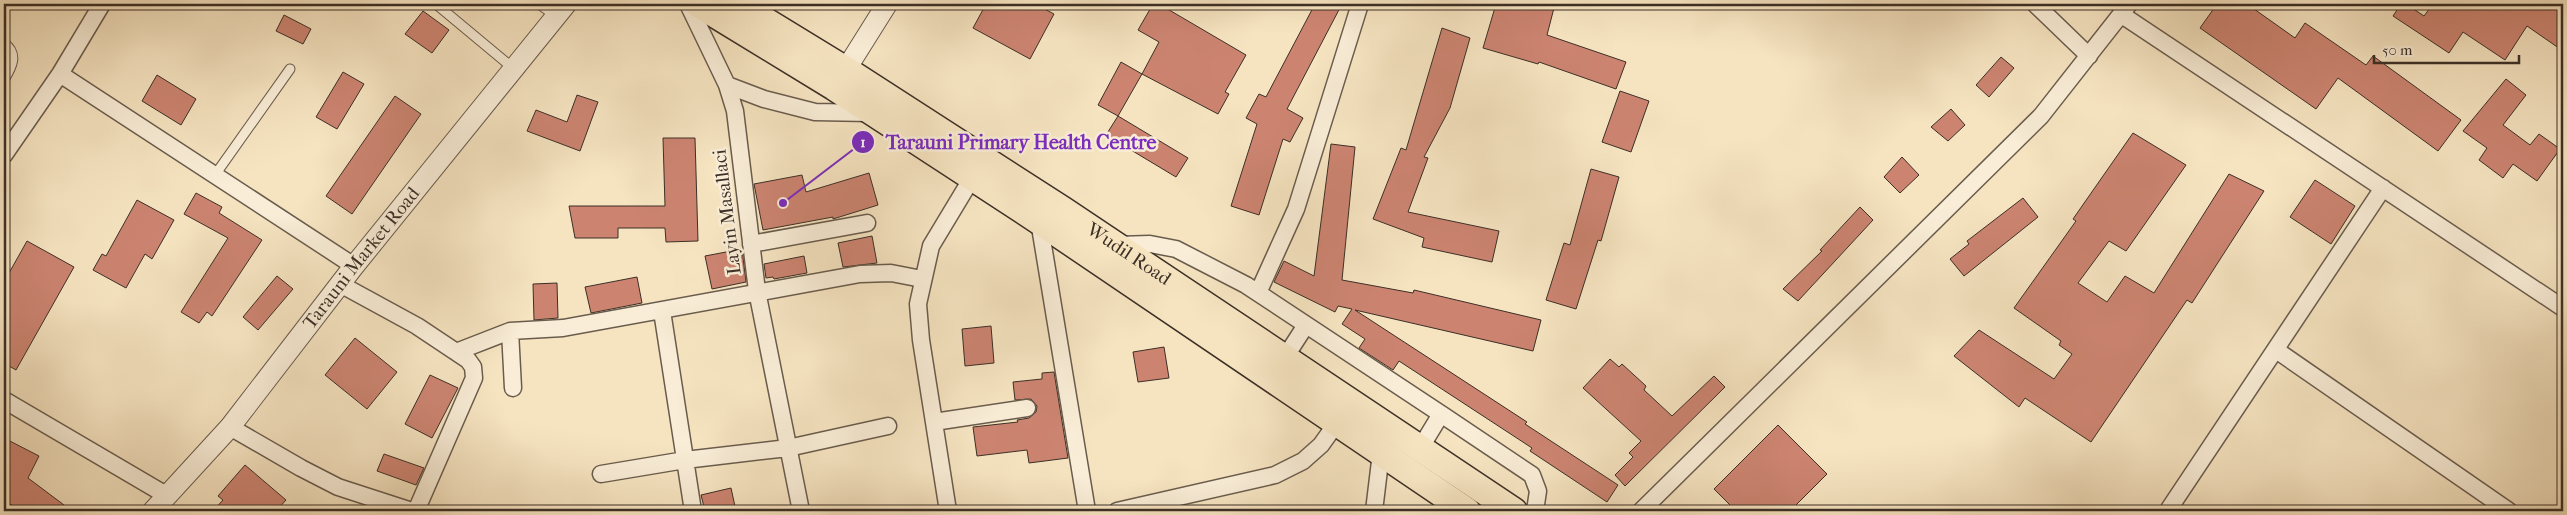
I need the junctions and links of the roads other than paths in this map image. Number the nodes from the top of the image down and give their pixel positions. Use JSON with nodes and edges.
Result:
{"nodes":[{"id":1,"x":102,"y":4,"type":"edge"},
{"id":2,"x":436,"y":4,"type":"edge"},
{"id":3,"x":539,"y":4,"type":"edge"},
{"id":4,"x":688,"y":4,"type":"edge"},
{"id":5,"x":698,"y":4,"type":"edge"},
{"id":6,"x":738,"y":4,"type":"edge"},
{"id":7,"x":887,"y":4,"type":"edge"},
{"id":8,"x":1360,"y":4,"type":"edge"},
{"id":9,"x":2035,"y":4,"type":"edge"},
{"id":10,"x":2126,"y":9,"type":"edge"},
{"id":11,"x":561,"y":10,"type":"edge"},
{"id":12,"x":4,"y":43,"type":"edge"},
{"id":13,"x":2089,"y":56,"type":"junction"},
{"id":14,"x":290,"y":69,"type":"dead end"},
{"id":15,"x":514,"y":69,"type":"junction"},
{"id":16,"x":60,"y":74,"type":"junction"},
{"id":17,"x":840,"y":79,"type":"junction"},
{"id":18,"x":4,"y":80,"type":"edge"},
{"id":19,"x":727,"y":85,"type":"junction"},
{"id":20,"x":873,"y":113,"type":"junction"},
{"id":21,"x":4,"y":155,"type":"edge"},
{"id":22,"x":215,"y":175,"type":"junction"},
{"id":23,"x":972,"y":178,"type":"junction"},
{"id":24,"x":2383,"y":188,"type":"junction"},
{"id":25,"x":1039,"y":222,"type":"junction"},
{"id":26,"x":867,"y":223,"type":"dead end"},
{"id":27,"x":751,"y":244,"type":"junction"},
{"id":28,"x":1115,"y":245,"type":"junction"},
{"id":29,"x":354,"y":266,"type":"junction"},
{"id":30,"x":922,"y":279,"type":"junction"},
{"id":31,"x":340,"y":284,"type":"junction"},
{"id":32,"x":757,"y":292,"type":"junction"},
{"id":33,"x":1258,"y":293,"type":"junction"},
{"id":34,"x":2563,"y":308,"type":"edge"},
{"id":35,"x":662,"y":311,"type":"junction"},
{"id":36,"x":1306,"y":325,"type":"junction"},
{"id":37,"x":510,"y":331,"type":"junction"},
{"id":38,"x":2276,"y":350,"type":"junction"},
{"id":39,"x":456,"y":352,"type":"junction"},
{"id":40,"x":1284,"y":359,"type":"junction"},
{"id":41,"x":513,"y":388,"type":"dead end"},
{"id":42,"x":4,"y":400,"type":"edge"},
{"id":43,"x":1027,"y":408,"type":"dead end"},
{"id":44,"x":1441,"y":414,"type":"junction"},
{"id":45,"x":934,"y":422,"type":"junction"},
{"id":46,"x":1336,"y":424,"type":"junction"},
{"id":47,"x":888,"y":426,"type":"dead end"},
{"id":48,"x":230,"y":427,"type":"junction"},
{"id":49,"x":1421,"y":447,"type":"junction"},
{"id":50,"x":788,"y":448,"type":"junction"},
{"id":51,"x":1381,"y":453,"type":"junction"},
{"id":52,"x":685,"y":460,"type":"junction"},
{"id":53,"x":601,"y":474,"type":"dead end"},
{"id":54,"x":166,"y":495,"type":"junction"},
{"id":55,"x":153,"y":511,"type":"edge"},
{"id":56,"x":412,"y":511,"type":"edge"},
{"id":57,"x":416,"y":511,"type":"edge"},
{"id":58,"x":693,"y":511,"type":"edge"},
{"id":59,"x":801,"y":511,"type":"edge"},
{"id":60,"x":948,"y":511,"type":"edge"},
{"id":61,"x":1087,"y":511,"type":"edge"},
{"id":62,"x":1117,"y":511,"type":"edge"},
{"id":63,"x":1374,"y":511,"type":"edge"},
{"id":64,"x":1467,"y":511,"type":"edge"},
{"id":65,"x":1514,"y":511,"type":"edge"},
{"id":66,"x":1536,"y":511,"type":"edge"},
{"id":67,"x":1641,"y":511,"type":"edge"},
{"id":68,"x":2170,"y":511,"type":"edge"},
{"id":69,"x":2509,"y":511,"type":"edge"}],
"edges":[{"from":1,"to":16,"type":"street"},
{"from":2,"to":15,"type":"lane"},
{"from":3,"to":11,"type":"lane"},
{"from":4,"to":19,"type":"street","name":"Layin Masallaci"},
{"from":5,"to":17,"type":"main road","name":"Wudil Road"},
{"from":6,"to":17,"type":"main road","name":"Wudil Road"},
{"from":7,"to":17,"type":"street"},
{"from":8,"to":33,"type":"street"},
{"from":9,"to":13,"type":"street"},
{"from":10,"to":13,"type":"street"},
{"from":10,"to":24,"type":"street"},
{"from":11,"to":15,"type":"street","name":"Tarauni Market Road"},
{"from":12,"to":18,"type":"lane"},
{"from":13,"to":67,"type":"street"},
{"from":14,"to":22,"type":"lane"},
{"from":15,"to":29,"type":"street","name":"Tarauni Market Road"},
{"from":16,"to":21,"type":"street"},
{"from":16,"to":22,"type":"street"},
{"from":17,"to":20,"type":"main road","name":"Wudil Road"},
{"from":17,"to":28,"type":"main road","name":"Wudil Road"},
{"from":19,"to":20,"type":"street"},
{"from":19,"to":27,"type":"street","name":"Layin Masallaci"},
{"from":20,"to":23,"type":"main road","name":"Wudil Road"},
{"from":22,"to":29,"type":"street"},
{"from":23,"to":25,"type":"main road","name":"Wudil Road"},
{"from":23,"to":30,"type":"street"},
{"from":24,"to":34,"type":"street"},
{"from":24,"to":38,"type":"street"},
{"from":25,"to":46,"type":"main road","name":"Wudil Road"},
{"from":25,"to":61,"type":"street"},
{"from":26,"to":27,"type":"street"},
{"from":27,"to":32,"type":"street","name":"Layin Masallaci"},
{"from":28,"to":33,"type":"street"},
{"from":28,"to":40,"type":"main road","name":"Wudil Road"},
{"from":29,"to":31,"type":"street","name":"Tarauni Market Road"},
{"from":30,"to":32,"type":"street"},
{"from":30,"to":45,"type":"street"},
{"from":31,"to":39,"type":"street"},
{"from":31,"to":48,"type":"street","name":"Tarauni Market Road"},
{"from":32,"to":35,"type":"street"},
{"from":32,"to":50,"type":"street","name":"Layin Masallaci"},
{"from":33,"to":36,"type":"street"},
{"from":35,"to":37,"type":"street"},
{"from":35,"to":52,"type":"street"},
{"from":36,"to":40,"type":"street"},
{"from":36,"to":44,"type":"street"},
{"from":37,"to":39,"type":"street"},
{"from":37,"to":41,"type":"street"},
{"from":38,"to":68,"type":"street"},
{"from":38,"to":69,"type":"street"},
{"from":39,"to":57,"type":"street"},
{"from":40,"to":49,"type":"main road","name":"Wudil Road"},
{"from":42,"to":54,"type":"street"},
{"from":43,"to":45,"type":"street"},
{"from":44,"to":49,"type":"street"},
{"from":44,"to":66,"type":"street"},
{"from":45,"to":60,"type":"street"},
{"from":46,"to":51,"type":"main road","name":"Wudil Road"},
{"from":46,"to":62,"type":"street"},
{"from":47,"to":50,"type":"street"},
{"from":48,"to":54,"type":"street","name":"Tarauni Market Road"},
{"from":48,"to":56,"type":"street"},
{"from":49,"to":65,"type":"main road","name":"Wudil Road"},
{"from":50,"to":52,"type":"street"},
{"from":50,"to":59,"type":"street","name":"Layin Masallaci"},
{"from":51,"to":63,"type":"street"},
{"from":51,"to":64,"type":"main road","name":"Wudil Road"},
{"from":52,"to":53,"type":"street"},
{"from":52,"to":58,"type":"street"},
{"from":54,"to":55,"type":"street","name":"Tarauni Market Road"}]}
